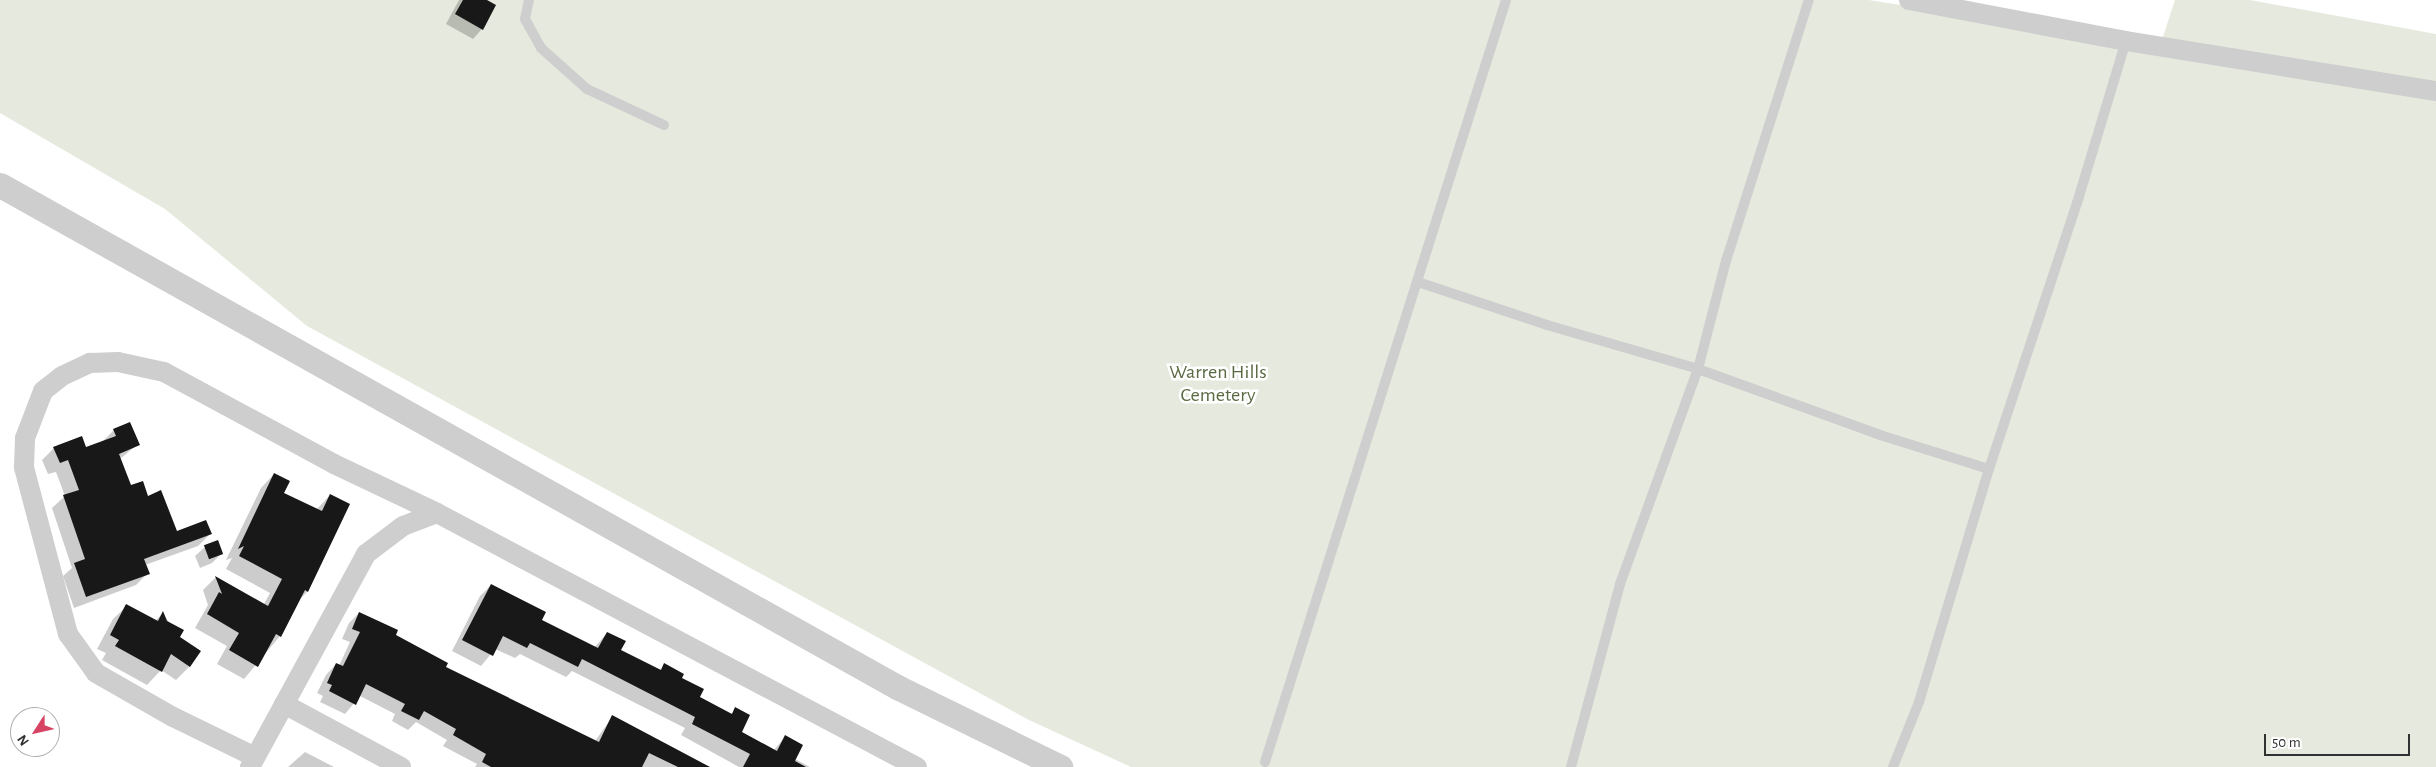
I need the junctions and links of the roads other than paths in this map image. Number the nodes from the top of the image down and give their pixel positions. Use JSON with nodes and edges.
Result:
{"nodes":[{"id":1,"x":529,"y":0,"type":"edge"},
{"id":2,"x":1506,"y":0,"type":"edge"},
{"id":3,"x":1809,"y":0,"type":"edge"},
{"id":4,"x":1909,"y":0,"type":"edge"},
{"id":5,"x":2126,"y":41,"type":"junction"},
{"id":6,"x":2436,"y":91,"type":"edge"},
{"id":7,"x":664,"y":125,"type":"dead end"},
{"id":8,"x":0,"y":185,"type":"edge"},
{"id":9,"x":1418,"y":282,"type":"junction"},
{"id":10,"x":1698,"y":368,"type":"junction"},
{"id":11,"x":1989,"y":469,"type":"junction"},
{"id":12,"x":437,"y":513,"type":"junction"},
{"id":13,"x":284,"y":704,"type":"junction"},
{"id":14,"x":253,"y":762,"type":"edge"},
{"id":15,"x":1265,"y":762,"type":"dead end"},
{"id":16,"x":401,"y":767,"type":"edge"},
{"id":17,"x":917,"y":767,"type":"edge"},
{"id":18,"x":1060,"y":767,"type":"edge"},
{"id":19,"x":1571,"y":767,"type":"edge"},
{"id":20,"x":1893,"y":767,"type":"edge"}],
"edges":[{"from":1,"to":7,"type":"lane"},
{"from":2,"to":9,"type":"lane"},
{"from":3,"to":10,"type":"lane"},
{"from":4,"to":5,"type":"street"},
{"from":5,"to":6,"type":"street"},
{"from":5,"to":11,"type":"lane"},
{"from":8,"to":18,"type":"street"},
{"from":9,"to":10,"type":"lane"},
{"from":9,"to":15,"type":"lane"},
{"from":10,"to":11,"type":"lane"},
{"from":10,"to":19,"type":"lane"},
{"from":11,"to":20,"type":"lane"},
{"from":12,"to":13,"type":"street"},
{"from":12,"to":14,"type":"street"},
{"from":12,"to":17,"type":"street"},
{"from":13,"to":14,"type":"street"},
{"from":13,"to":16,"type":"street"}]}
